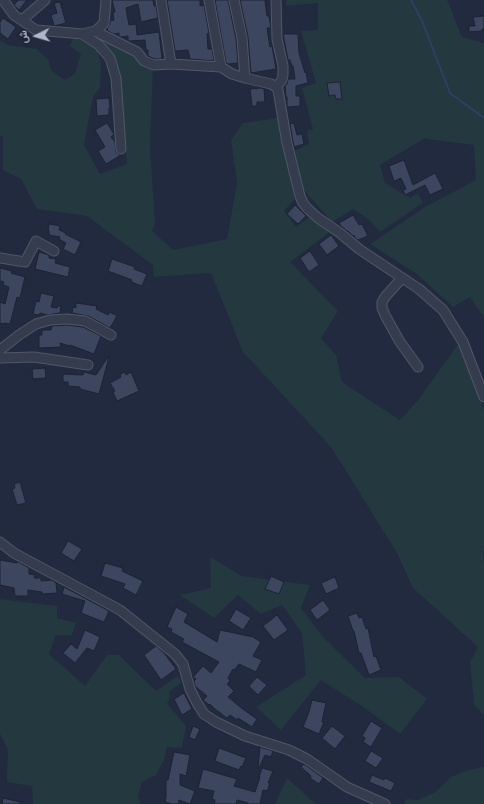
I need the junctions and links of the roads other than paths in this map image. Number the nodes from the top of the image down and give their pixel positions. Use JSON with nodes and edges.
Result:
{"nodes":[{"id":1,"x":3,"y":0,"type":"edge"},
{"id":2,"x":45,"y":0,"type":"edge"},
{"id":3,"x":106,"y":0,"type":"edge"},
{"id":4,"x":161,"y":0,"type":"edge"},
{"id":5,"x":209,"y":0,"type":"edge"},
{"id":6,"x":234,"y":0,"type":"edge"},
{"id":7,"x":276,"y":0,"type":"edge"},
{"id":8,"x":22,"y":20,"type":"junction"},
{"id":9,"x":95,"y":32,"type":"junction"},
{"id":10,"x":82,"y":34,"type":"junction"},
{"id":11,"x":171,"y":64,"type":"junction"},
{"id":12,"x":221,"y":68,"type":"junction"},
{"id":13,"x":245,"y":78,"type":"junction"},
{"id":14,"x":276,"y":87,"type":"junction"},
{"id":15,"x":121,"y":149,"type":"dead end"},
{"id":16,"x":54,"y":251,"type":"dead end"},
{"id":17,"x":0,"y":258,"type":"edge"},
{"id":18,"x":402,"y":278,"type":"junction"},
{"id":19,"x":111,"y":335,"type":"dead end"},
{"id":20,"x":2,"y":344,"type":"edge"},
{"id":21,"x":0,"y":358,"type":"edge"},
{"id":22,"x":88,"y":365,"type":"dead end"},
{"id":23,"x":418,"y":367,"type":"dead end"},
{"id":24,"x":484,"y":397,"type":"edge"},
{"id":25,"x":0,"y":542,"type":"edge"},
{"id":26,"x":385,"y":804,"type":"edge"}],
"edges":[{"from":1,"to":8,"type":"street"},
{"from":2,"to":8,"type":"street"},
{"from":3,"to":9,"type":"street"},
{"from":4,"to":11,"type":"street"},
{"from":5,"to":12,"type":"street"},
{"from":6,"to":13,"type":"street"},
{"from":7,"to":14,"type":"street"},
{"from":8,"to":10,"type":"street"},
{"from":9,"to":10,"type":"street"},
{"from":9,"to":11,"type":"street"},
{"from":10,"to":15,"type":"street"},
{"from":11,"to":12,"type":"street"},
{"from":12,"to":13,"type":"street"},
{"from":13,"to":14,"type":"street"},
{"from":14,"to":18,"type":"street"},
{"from":16,"to":17,"type":"street"},
{"from":18,"to":23,"type":"street"},
{"from":18,"to":24,"type":"street"},
{"from":19,"to":20,"type":"street"},
{"from":21,"to":22,"type":"street"},
{"from":25,"to":26,"type":"street"}]}
